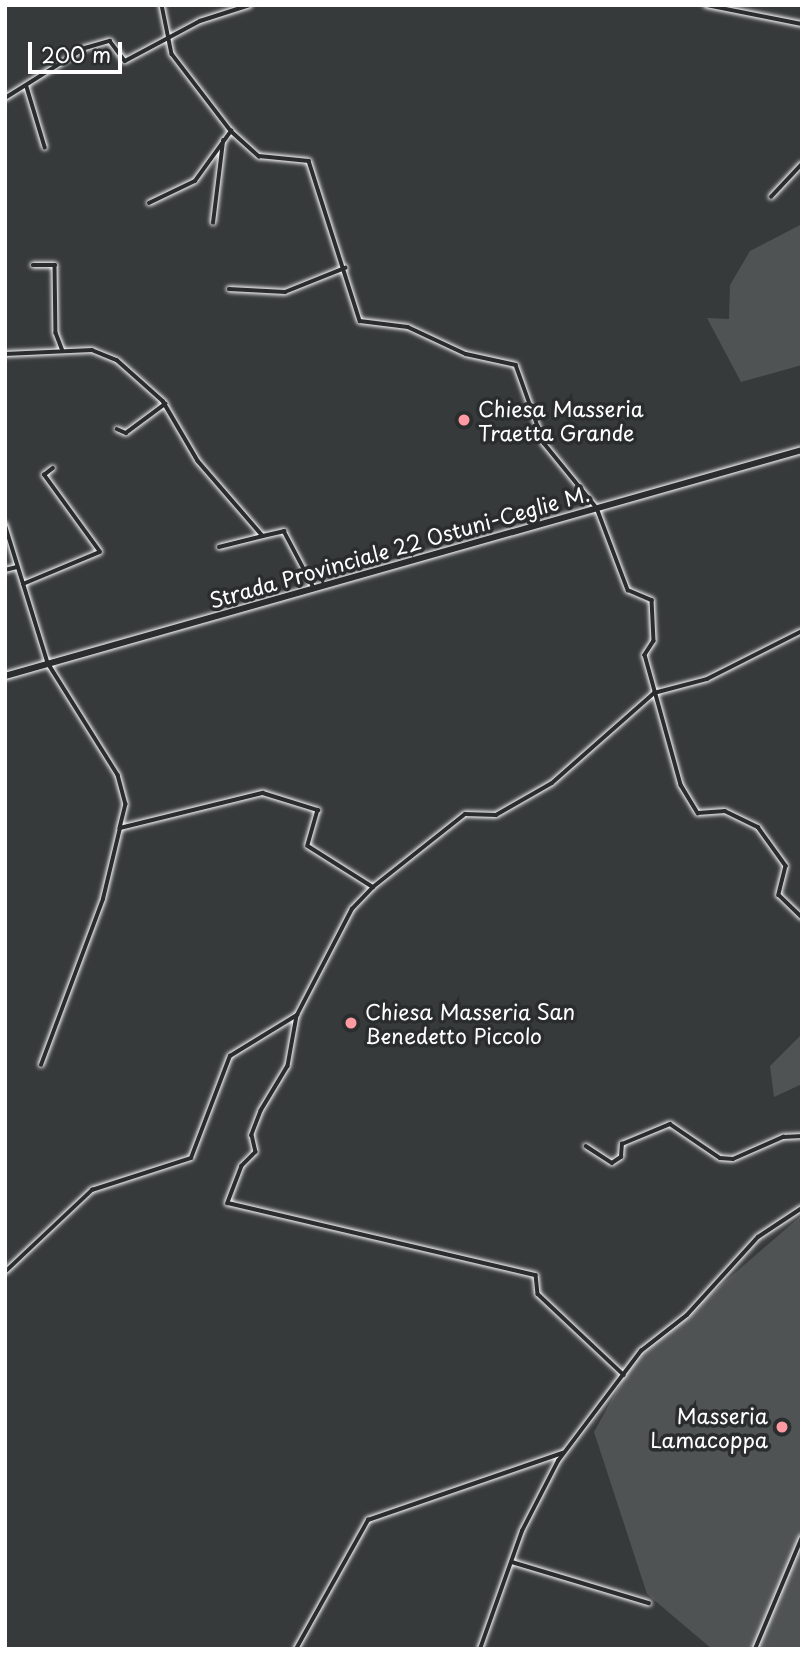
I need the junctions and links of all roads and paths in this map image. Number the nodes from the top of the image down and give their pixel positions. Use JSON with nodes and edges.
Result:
{"nodes":[{"id":1,"x":162,"y":5,"type":"edge"},
{"id":2,"x":250,"y":5,"type":"edge"},
{"id":3,"x":706,"y":5,"type":"edge"},
{"id":4,"x":802,"y":24,"type":"edge"},
{"id":5,"x":171,"y":34,"type":"junction"},
{"id":6,"x":27,"y":87,"type":"junction"},
{"id":7,"x":5,"y":98,"type":"edge"},
{"id":8,"x":231,"y":131,"type":"junction"},
{"id":9,"x":224,"y":139,"type":"junction"},
{"id":10,"x":45,"y":147,"type":"dead end"},
{"id":11,"x":802,"y":164,"type":"edge"},
{"id":12,"x":771,"y":197,"type":"dead end"},
{"id":13,"x":149,"y":203,"type":"dead end"},
{"id":14,"x":213,"y":223,"type":"dead end"},
{"id":15,"x":33,"y":265,"type":"dead end"},
{"id":16,"x":345,"y":268,"type":"junction"},
{"id":17,"x":229,"y":289,"type":"dead end"},
{"id":18,"x":63,"y":351,"type":"junction"},
{"id":19,"x":5,"y":354,"type":"edge"},
{"id":20,"x":165,"y":404,"type":"junction"},
{"id":21,"x":117,"y":429,"type":"dead end"},
{"id":22,"x":802,"y":450,"type":"edge"},
{"id":23,"x":53,"y":468,"type":"dead end"},
{"id":24,"x":597,"y":508,"type":"junction"},
{"id":25,"x":5,"y":524,"type":"edge"},
{"id":26,"x":263,"y":536,"type":"junction"},
{"id":27,"x":219,"y":547,"type":"dead end"},
{"id":28,"x":18,"y":566,"type":"junction"},
{"id":29,"x":5,"y":570,"type":"edge"},
{"id":30,"x":23,"y":584,"type":"junction"},
{"id":31,"x":314,"y":588,"type":"junction"},
{"id":32,"x":802,"y":631,"type":"edge"},
{"id":33,"x":48,"y":663,"type":"junction"},
{"id":34,"x":5,"y":676,"type":"edge"},
{"id":35,"x":654,"y":693,"type":"junction"},
{"id":36,"x":120,"y":828,"type":"junction"},
{"id":37,"x":373,"y":887,"type":"junction"},
{"id":38,"x":802,"y":917,"type":"edge"},
{"id":39,"x":297,"y":1015,"type":"junction"},
{"id":40,"x":41,"y":1065,"type":"dead end"},
{"id":41,"x":802,"y":1136,"type":"edge"},
{"id":42,"x":586,"y":1146,"type":"dead end"},
{"id":43,"x":802,"y":1208,"type":"edge"},
{"id":44,"x":5,"y":1272,"type":"edge"},
{"id":45,"x":624,"y":1375,"type":"junction"},
{"id":46,"x":567,"y":1451,"type":"junction"},
{"id":47,"x":554,"y":1457,"type":"junction"},
{"id":48,"x":558,"y":1461,"type":"junction"},
{"id":49,"x":802,"y":1536,"type":"edge"},
{"id":50,"x":512,"y":1562,"type":"junction"},
{"id":51,"x":649,"y":1603,"type":"dead end"},
{"id":52,"x":296,"y":1649,"type":"edge"},
{"id":53,"x":480,"y":1649,"type":"edge"},
{"id":54,"x":755,"y":1649,"type":"edge"}],
"edges":[{"from":1,"to":5,"type":"street"},
{"from":2,"to":5,"type":"street"},
{"from":3,"to":4,"type":"street"},
{"from":5,"to":6,"type":"street"},
{"from":5,"to":8,"type":"street"},
{"from":6,"to":7,"type":"street"},
{"from":6,"to":10,"type":"street"},
{"from":8,"to":9,"type":"street"},
{"from":8,"to":16,"type":"street"},
{"from":9,"to":13,"type":"street"},
{"from":9,"to":14,"type":"street"},
{"from":11,"to":12,"type":"street"},
{"from":15,"to":18,"type":"street"},
{"from":16,"to":17,"type":"street"},
{"from":16,"to":24,"type":"street"},
{"from":18,"to":19,"type":"street"},
{"from":18,"to":20,"type":"street"},
{"from":20,"to":21,"type":"street"},
{"from":20,"to":26,"type":"street"},
{"from":22,"to":24,"type":"main road","name":"Strada Provinciale 22 Ostuni-Ceglie M."},
{"from":23,"to":30,"type":"street"},
{"from":24,"to":31,"type":"main road","name":"Strada Provinciale 22 Ostuni-Ceglie M."},
{"from":24,"to":35,"type":"street"},
{"from":25,"to":28,"type":"street"},
{"from":26,"to":27,"type":"street"},
{"from":26,"to":31,"type":"street"},
{"from":28,"to":29,"type":"street"},
{"from":28,"to":30,"type":"street"},
{"from":30,"to":33,"type":"street"},
{"from":31,"to":33,"type":"main road","name":"Strada Provinciale 22 Ostuni-Ceglie M."},
{"from":32,"to":35,"type":"street"},
{"from":33,"to":34,"type":"main road","name":"Strada Provinciale 22 Ostuni-Ceglie M."},
{"from":33,"to":36,"type":"street"},
{"from":35,"to":37,"type":"street"},
{"from":35,"to":38,"type":"street"},
{"from":36,"to":37,"type":"street"},
{"from":36,"to":40,"type":"street"},
{"from":37,"to":39,"type":"street"},
{"from":39,"to":44,"type":"street"},
{"from":39,"to":45,"type":"street"},
{"from":41,"to":42,"type":"street"},
{"from":43,"to":45,"type":"street"},
{"from":45,"to":46,"type":"street"},
{"from":46,"to":47,"type":"street"},
{"from":46,"to":48,"type":"street"},
{"from":47,"to":48,"type":"street"},
{"from":47,"to":52,"type":"street"},
{"from":48,"to":50,"type":"street"},
{"from":49,"to":54,"type":"street"},
{"from":50,"to":51,"type":"street"},
{"from":50,"to":53,"type":"street"}]}
